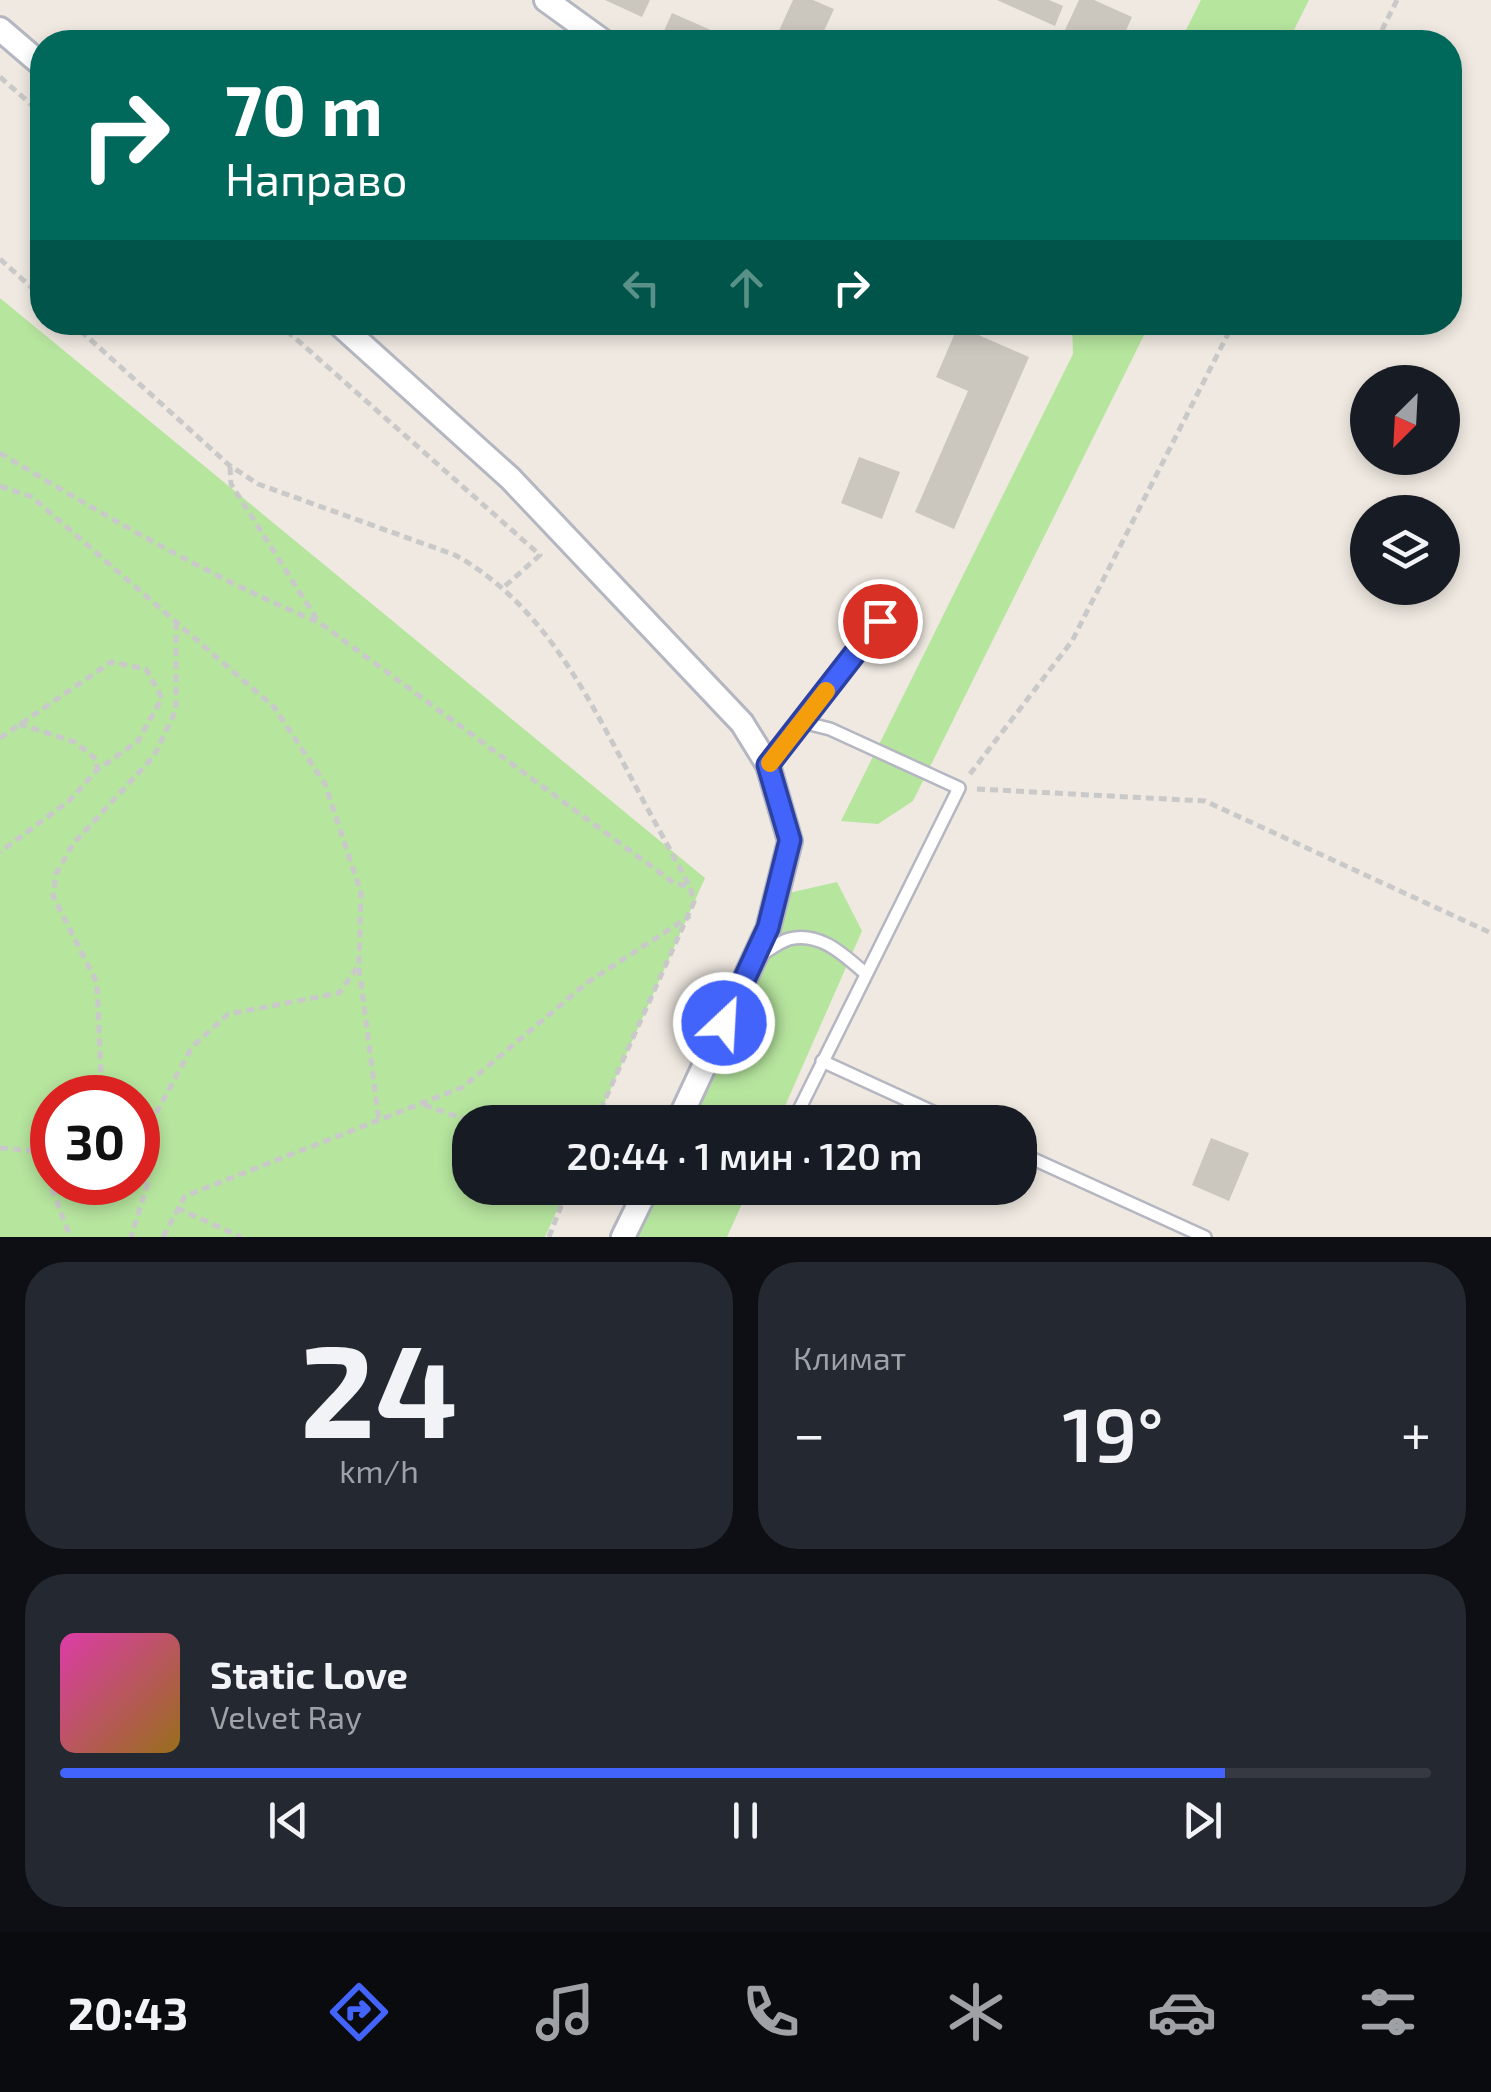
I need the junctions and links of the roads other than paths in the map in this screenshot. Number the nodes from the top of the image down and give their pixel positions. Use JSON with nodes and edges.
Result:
{"nodes":[{"id":1,"x":546,"y":0,"type":"edge"},
{"id":2,"x":0,"y":29,"type":"edge"},
{"id":3,"x":587,"y":30,"type":"edge"},
{"id":4,"x":30,"y":55,"type":"edge"},
{"id":5,"x":352,"y":335,"type":"edge"},
{"id":6,"x":880,"y":621,"type":"dead end"},
{"id":7,"x":802,"y":722,"type":"junction"},
{"id":8,"x":768,"y":765,"type":"junction"},
{"id":9,"x":754,"y":959,"type":"junction"},
{"id":10,"x":866,"y":974,"type":"junction"},
{"id":11,"x":822,"y":1061,"type":"junction"},
{"id":12,"x":690,"y":1105,"type":"edge"},
{"id":13,"x":801,"y":1105,"type":"edge"},
{"id":14,"x":918,"y":1105,"type":"edge"},
{"id":15,"x":1037,"y":1161,"type":"edge"},
{"id":16,"x":639,"y":1205,"type":"edge"},
{"id":17,"x":623,"y":1237,"type":"edge"},
{"id":18,"x":1205,"y":1237,"type":"edge"}],
"edges":[{"from":1,"to":3,"type":"street"},
{"from":2,"to":4,"type":"street"},
{"from":5,"to":8,"type":"street"},
{"from":6,"to":7,"type":"lane"},
{"from":7,"to":8,"type":"lane"},
{"from":7,"to":10,"type":"lane"},
{"from":8,"to":9,"type":"street"},
{"from":9,"to":10,"type":"lane"},
{"from":9,"to":12,"type":"street"},
{"from":10,"to":11,"type":"lane"},
{"from":11,"to":13,"type":"lane"},
{"from":11,"to":14,"type":"lane"},
{"from":15,"to":18,"type":"lane"},
{"from":16,"to":17,"type":"street"}]}
